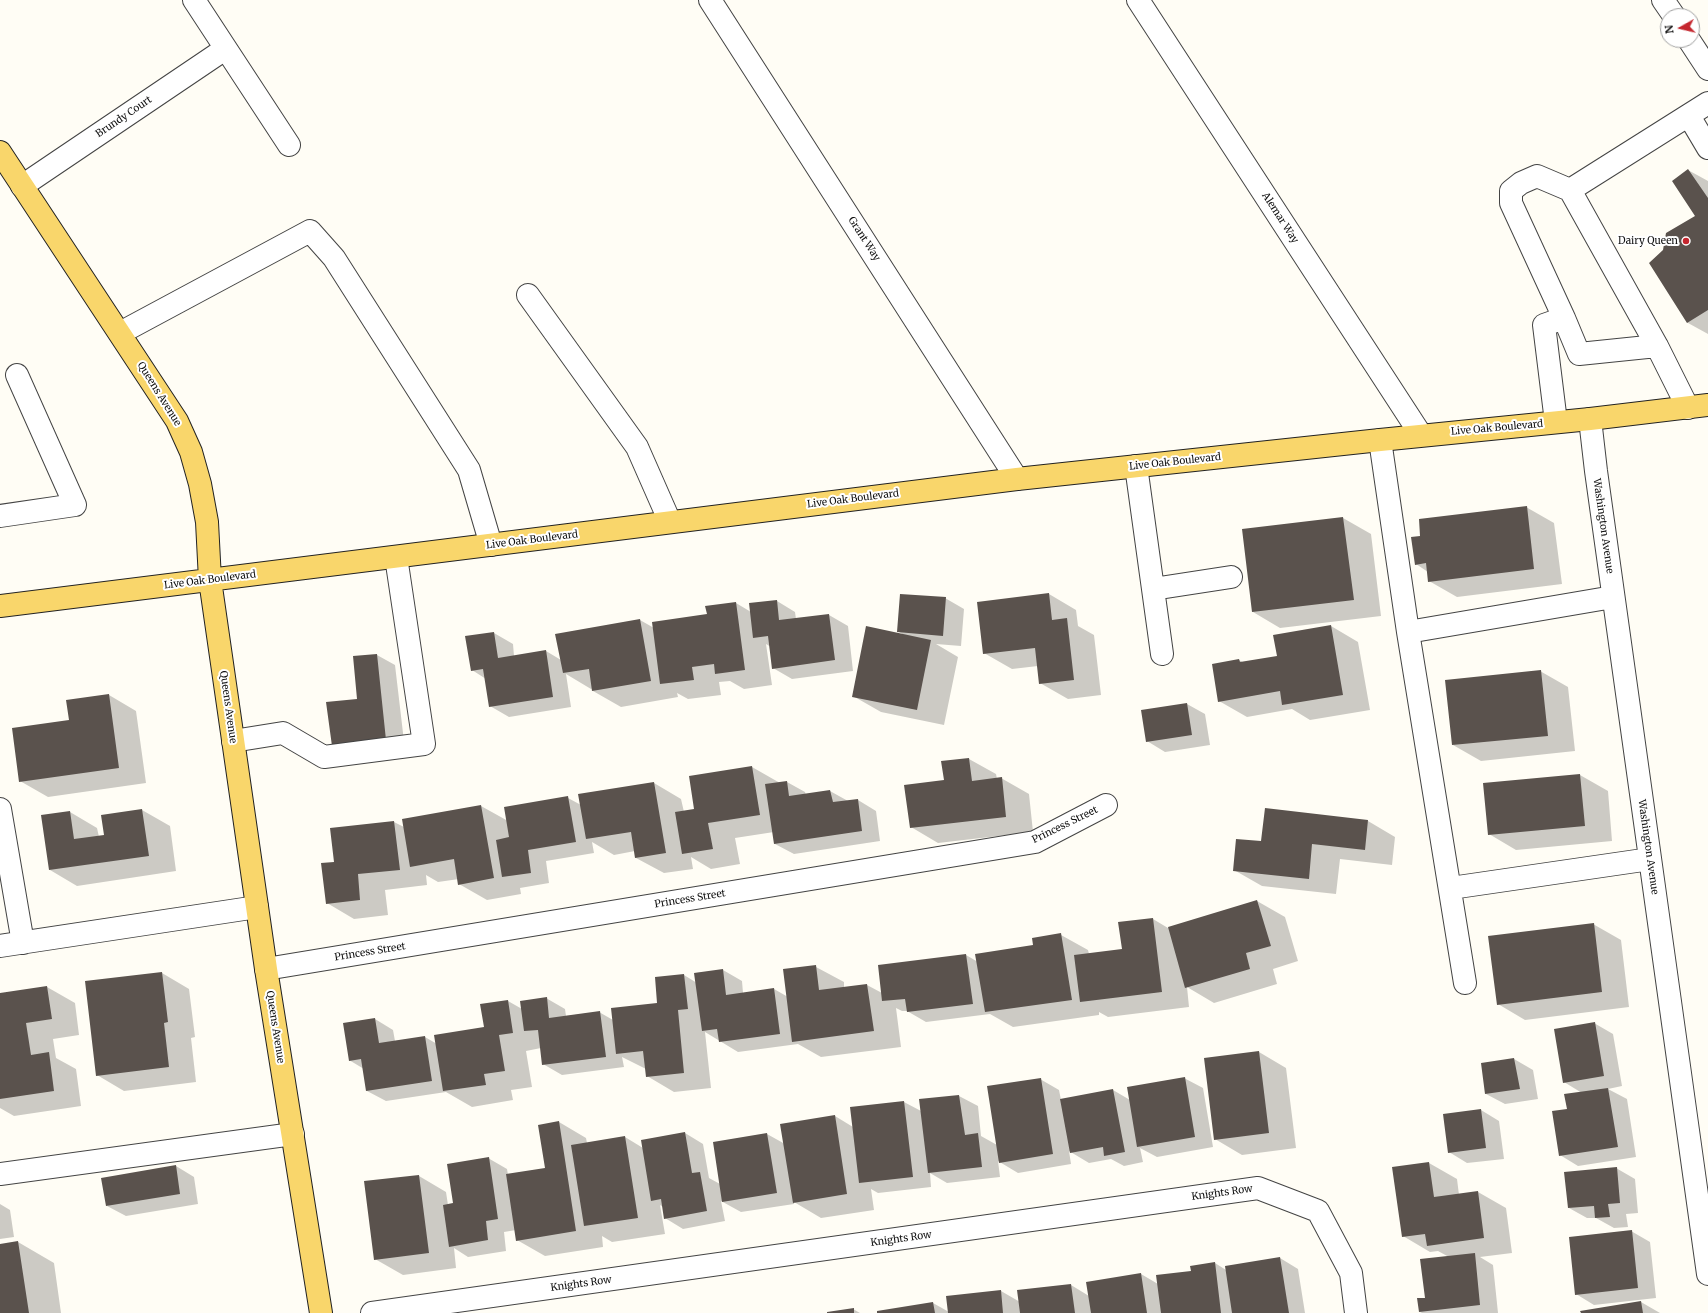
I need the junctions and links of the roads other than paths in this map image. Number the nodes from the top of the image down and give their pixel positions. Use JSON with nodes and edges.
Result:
{"nodes":[{"id":1,"x":194,"y":0,"type":"edge"},
{"id":2,"x":710,"y":0,"type":"edge"},
{"id":3,"x":1138,"y":0,"type":"edge"},
{"id":4,"x":1694,"y":48,"type":"edge"},
{"id":5,"x":225,"y":49,"type":"junction"},
{"id":6,"x":1708,"y":69,"type":"edge"},
{"id":7,"x":1708,"y":103,"type":"edge"},
{"id":8,"x":1689,"y":116,"type":"junction"},
{"id":9,"x":289,"y":145,"type":"dead end"},
{"id":10,"x":1708,"y":148,"type":"edge"},
{"id":11,"x":0,"y":152,"type":"edge"},
{"id":12,"x":22,"y":186,"type":"junction"},
{"id":13,"x":1570,"y":190,"type":"junction"},
{"id":14,"x":528,"y":295,"type":"dead end"},
{"id":15,"x":1564,"y":318,"type":"junction"},
{"id":16,"x":120,"y":333,"type":"junction"},
{"id":17,"x":1657,"y":346,"type":"junction"},
{"id":18,"x":17,"y":375,"type":"dead end"},
{"id":19,"x":1698,"y":406,"type":"edge"},
{"id":20,"x":1590,"y":419,"type":"junction"},
{"id":21,"x":1556,"y":422,"type":"junction"},
{"id":22,"x":1421,"y":435,"type":"junction"},
{"id":23,"x":1380,"y":440,"type":"junction"},
{"id":24,"x":1136,"y":466,"type":"junction"},
{"id":25,"x":1017,"y":479,"type":"junction"},
{"id":26,"x":0,"y":516,"type":"edge"},
{"id":27,"x":670,"y":522,"type":"junction"},
{"id":28,"x":491,"y":545,"type":"junction"},
{"id":29,"x":396,"y":557,"type":"junction"},
{"id":30,"x":1230,"y":577,"type":"dead end"},
{"id":31,"x":210,"y":580,"type":"junction"},
{"id":32,"x":1153,"y":589,"type":"junction"},
{"id":33,"x":1613,"y":597,"type":"junction"},
{"id":34,"x":0,"y":606,"type":"edge"},
{"id":35,"x":1408,"y":632,"type":"junction"},
{"id":36,"x":1162,"y":654,"type":"dead end"},
{"id":37,"x":233,"y":741,"type":"junction"},
{"id":38,"x":1106,"y":805,"type":"dead end"},
{"id":39,"x":0,"y":809,"type":"edge"},
{"id":40,"x":1650,"y":859,"type":"junction"},
{"id":41,"x":1451,"y":888,"type":"junction"},
{"id":42,"x":257,"y":907,"type":"junction"},
{"id":43,"x":23,"y":943,"type":"junction"},
{"id":44,"x":0,"y":946,"type":"edge"},
{"id":45,"x":266,"y":969,"type":"junction"},
{"id":46,"x":1465,"y":983,"type":"dead end"},
{"id":47,"x":293,"y":1134,"type":"junction"},
{"id":48,"x":0,"y":1174,"type":"edge"},
{"id":49,"x":1708,"y":1274,"type":"edge"},
{"id":50,"x":321,"y":1313,"type":"edge"},
{"id":51,"x":372,"y":1313,"type":"edge"},
{"id":52,"x":1356,"y":1313,"type":"edge"}],
"edges":[{"from":1,"to":5,"type":"street"},
{"from":2,"to":25,"type":"street","name":"Grant Way"},
{"from":3,"to":22,"type":"street","name":"Alemar Way"},
{"from":4,"to":6,"type":"street"},
{"from":5,"to":9,"type":"street"},
{"from":5,"to":12,"type":"street","name":"Brundy Court"},
{"from":7,"to":8,"type":"street"},
{"from":8,"to":10,"type":"street"},
{"from":8,"to":13,"type":"street"},
{"from":11,"to":12,"type":"main road","name":"Queens Avenue"},
{"from":12,"to":16,"type":"main road","name":"Queens Avenue"},
{"from":13,"to":15,"type":"street"},
{"from":13,"to":17,"type":"street"},
{"from":14,"to":27,"type":"street"},
{"from":15,"to":17,"type":"street"},
{"from":15,"to":21,"type":"street"},
{"from":16,"to":28,"type":"street"},
{"from":16,"to":31,"type":"main road","name":"Queens Avenue"},
{"from":17,"to":19,"type":"street"},
{"from":18,"to":26,"type":"street"},
{"from":19,"to":20,"type":"main road","name":"Live Oak Boulevard"},
{"from":20,"to":21,"type":"main road","name":"Live Oak Boulevard"},
{"from":20,"to":33,"type":"street","name":"Washington Avenue"},
{"from":21,"to":22,"type":"main road","name":"Live Oak Boulevard"},
{"from":22,"to":23,"type":"main road","name":"Live Oak Boulevard"},
{"from":23,"to":24,"type":"main road","name":"Live Oak Boulevard"},
{"from":23,"to":35,"type":"street"},
{"from":24,"to":25,"type":"main road","name":"Live Oak Boulevard"},
{"from":24,"to":32,"type":"street"},
{"from":25,"to":27,"type":"main road","name":"Live Oak Boulevard"},
{"from":27,"to":28,"type":"main road","name":"Live Oak Boulevard"},
{"from":28,"to":29,"type":"main road","name":"Live Oak Boulevard"},
{"from":29,"to":31,"type":"main road","name":"Live Oak Boulevard"},
{"from":29,"to":37,"type":"street"},
{"from":30,"to":32,"type":"street"},
{"from":31,"to":34,"type":"main road","name":"Live Oak Boulevard"},
{"from":31,"to":37,"type":"main road","name":"Queens Avenue"},
{"from":32,"to":36,"type":"street"},
{"from":33,"to":35,"type":"street"},
{"from":33,"to":40,"type":"street","name":"Washington Avenue"},
{"from":35,"to":41,"type":"street"},
{"from":37,"to":42,"type":"main road","name":"Queens Avenue"},
{"from":38,"to":45,"type":"street","name":"Princess Street"},
{"from":39,"to":43,"type":"street"},
{"from":40,"to":41,"type":"street"},
{"from":40,"to":49,"type":"street","name":"Washington Avenue"},
{"from":41,"to":46,"type":"street"},
{"from":42,"to":43,"type":"street"},
{"from":42,"to":45,"type":"main road","name":"Queens Avenue"},
{"from":43,"to":44,"type":"street"},
{"from":45,"to":47,"type":"main road","name":"Queens Avenue"},
{"from":47,"to":48,"type":"street"},
{"from":47,"to":50,"type":"main road","name":"Queens Avenue"},
{"from":51,"to":52,"type":"street","name":"Knights Row"}]}
